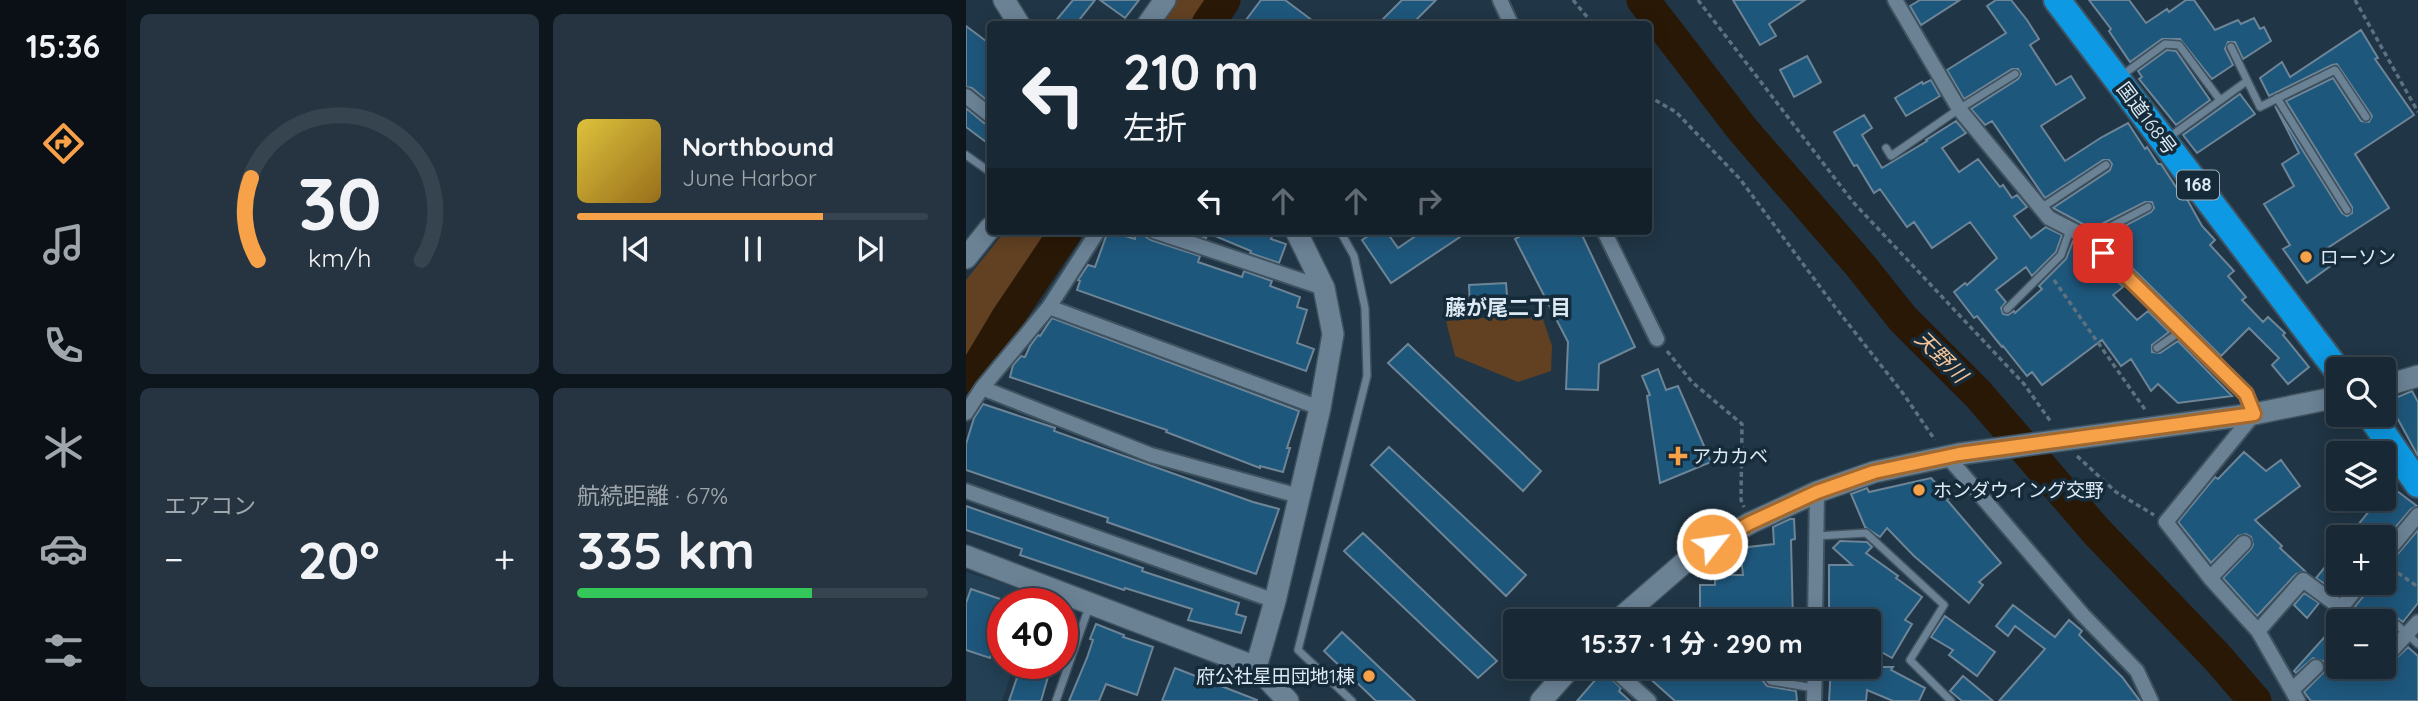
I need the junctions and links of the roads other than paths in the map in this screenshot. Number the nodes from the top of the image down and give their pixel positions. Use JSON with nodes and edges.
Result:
{"nodes":[{"id":1,"x":1004,"y":0,"type":"edge"},
{"id":2,"x":1165,"y":0,"type":"edge"},
{"id":3,"x":1500,"y":0,"type":"edge"},
{"id":4,"x":1895,"y":0,"type":"edge"},
{"id":5,"x":2057,"y":0,"type":"edge"},
{"id":6,"x":1017,"y":21,"type":"edge"},
{"id":7,"x":1150,"y":21,"type":"edge"},
{"id":8,"x":1510,"y":21,"type":"edge"},
{"id":9,"x":2231,"y":47,"type":"dead end"},
{"id":10,"x":2015,"y":74,"type":"dead end"},
{"id":11,"x":2118,"y":79,"type":"junction"},
{"id":12,"x":2247,"y":81,"type":"junction"},
{"id":13,"x":966,"y":96,"type":"edge"},
{"id":14,"x":2277,"y":99,"type":"junction"},
{"id":15,"x":2220,"y":100,"type":"junction"},
{"id":16,"x":1959,"y":109,"type":"junction"},
{"id":17,"x":987,"y":114,"type":"edge"},
{"id":18,"x":2366,"y":117,"type":"dead end"},
{"id":19,"x":2164,"y":140,"type":"junction"},
{"id":20,"x":1886,"y":148,"type":"dead end"},
{"id":21,"x":966,"y":155,"type":"edge"},
{"id":22,"x":2106,"y":165,"type":"dead end"},
{"id":23,"x":987,"y":170,"type":"edge"},
{"id":24,"x":2148,"y":207,"type":"dead end"},
{"id":25,"x":2041,"y":209,"type":"junction"},
{"id":26,"x":2347,"y":210,"type":"dead end"},
{"id":27,"x":2070,"y":229,"type":"junction"},
{"id":28,"x":987,"y":232,"type":"edge"},
{"id":29,"x":1095,"y":235,"type":"edge"},
{"id":30,"x":1166,"y":235,"type":"edge"},
{"id":31,"x":1298,"y":235,"type":"edge"},
{"id":32,"x":1342,"y":235,"type":"edge"},
{"id":33,"x":1606,"y":235,"type":"edge"},
{"id":34,"x":2088,"y":238,"type":"junction"},
{"id":35,"x":966,"y":257,"type":"edge"},
{"id":36,"x":1324,"y":288,"type":"junction"},
{"id":37,"x":1049,"y":307,"type":"junction"},
{"id":38,"x":2007,"y":309,"type":"dead end"},
{"id":39,"x":2181,"y":331,"type":"junction"},
{"id":40,"x":1657,"y":338,"type":"road end"},
{"id":41,"x":2157,"y":348,"type":"dead end"},
{"id":42,"x":2328,"y":357,"type":"edge"},
{"id":43,"x":2418,"y":376,"type":"edge"},
{"id":44,"x":2396,"y":382,"type":"edge"},
{"id":45,"x":982,"y":388,"type":"junction"},
{"id":46,"x":2326,"y":399,"type":"edge"},
{"id":47,"x":1320,"y":408,"type":"junction"},
{"id":48,"x":966,"y":413,"type":"edge"},
{"id":49,"x":2254,"y":414,"type":"junction"},
{"id":50,"x":2378,"y":427,"type":"edge"},
{"id":51,"x":1953,"y":455,"type":"junction"},
{"id":52,"x":2418,"y":484,"type":"edge"},
{"id":53,"x":966,"y":491,"type":"edge"},
{"id":54,"x":1817,"y":492,"type":"junction"},
{"id":55,"x":1299,"y":496,"type":"junction"},
{"id":56,"x":2418,"y":514,"type":"edge"},
{"id":57,"x":1817,"y":536,"type":"junction"},
{"id":58,"x":2396,"y":541,"type":"edge"},
{"id":59,"x":2244,"y":543,"type":"dead end"},
{"id":60,"x":966,"y":556,"type":"edge"},
{"id":61,"x":2210,"y":578,"type":"junction"},
{"id":62,"x":2351,"y":595,"type":"edge"},
{"id":63,"x":1275,"y":601,"type":"junction"},
{"id":64,"x":1090,"y":604,"type":"junction"},
{"id":65,"x":1631,"y":609,"type":"edge"},
{"id":66,"x":1815,"y":609,"type":"edge"},
{"id":67,"x":2418,"y":622,"type":"edge"},
{"id":68,"x":2400,"y":628,"type":"junction"},
{"id":69,"x":2258,"y":631,"type":"junction"},
{"id":70,"x":2396,"y":636,"type":"edge"},
{"id":71,"x":2418,"y":644,"type":"edge"},
{"id":72,"x":1256,"y":667,"type":"junction"},
{"id":73,"x":2316,"y":667,"type":"dead end"},
{"id":74,"x":1560,"y":679,"type":"edge"},
{"id":75,"x":1624,"y":679,"type":"edge"},
{"id":76,"x":1769,"y":679,"type":"edge"},
{"id":77,"x":1814,"y":695,"type":"edge"},
{"id":78,"x":2295,"y":695,"type":"edge"},
{"id":79,"x":1056,"y":701,"type":"edge"},
{"id":80,"x":1288,"y":701,"type":"edge"},
{"id":81,"x":1352,"y":701,"type":"edge"},
{"id":82,"x":1541,"y":701,"type":"edge"},
{"id":83,"x":1649,"y":701,"type":"edge"},
{"id":84,"x":1951,"y":701,"type":"edge"},
{"id":85,"x":2151,"y":701,"type":"edge"}],
"edges":[{"from":1,"to":6,"type":"street"},
{"from":2,"to":7,"type":"street"},
{"from":3,"to":8,"type":"street"},
{"from":4,"to":16,"type":"street"},
{"from":5,"to":11,"type":"highway","name":"国道168号","number":"168"},
{"from":9,"to":12,"type":"lane"},
{"from":10,"to":16,"type":"lane"},
{"from":11,"to":15,"type":"lane"},
{"from":11,"to":19,"type":"highway","name":"国道168号","number":"168"},
{"from":12,"to":14,"type":"lane"},
{"from":12,"to":15,"type":"lane"},
{"from":13,"to":17,"type":"street"},
{"from":14,"to":18,"type":"lane"},
{"from":14,"to":26,"type":"lane"},
{"from":15,"to":19,"type":"lane"},
{"from":16,"to":20,"type":"lane"},
{"from":16,"to":25,"type":"street"},
{"from":19,"to":42,"type":"highway","name":"国道168号","number":"168"},
{"from":21,"to":23,"type":"lane"},
{"from":22,"to":25,"type":"lane"},
{"from":24,"to":34,"type":"lane"},
{"from":25,"to":27,"type":"street"},
{"from":27,"to":34,"type":"street"},
{"from":27,"to":38,"type":"lane"},
{"from":28,"to":35,"type":"street"},
{"from":29,"to":37,"type":"street"},
{"from":30,"to":36,"type":"street"},
{"from":31,"to":36,"type":"street"},
{"from":32,"to":81,"type":"lane"},
{"from":33,"to":40,"type":"street"},
{"from":34,"to":39,"type":"street"},
{"from":36,"to":47,"type":"street"},
{"from":37,"to":45,"type":"street"},
{"from":37,"to":47,"type":"street"},
{"from":39,"to":41,"type":"lane"},
{"from":39,"to":49,"type":"street"},
{"from":43,"to":44,"type":"street"},
{"from":45,"to":48,"type":"street"},
{"from":45,"to":55,"type":"street"},
{"from":46,"to":49,"type":"street"},
{"from":47,"to":55,"type":"street"},
{"from":49,"to":51,"type":"street"},
{"from":49,"to":61,"type":"street"},
{"from":50,"to":52,"type":"highway"},
{"from":51,"to":54,"type":"street"},
{"from":51,"to":85,"type":"street"},
{"from":53,"to":63,"type":"street"},
{"from":54,"to":57,"type":"street"},
{"from":54,"to":65,"type":"street"},
{"from":55,"to":63,"type":"street"},
{"from":56,"to":58,"type":"street"},
{"from":57,"to":66,"type":"street"},
{"from":57,"to":84,"type":"lane"},
{"from":59,"to":61,"type":"street"},
{"from":60,"to":64,"type":"street"},
{"from":61,"to":69,"type":"street"},
{"from":62,"to":69,"type":"street"},
{"from":63,"to":72,"type":"street"},
{"from":64,"to":72,"type":"street"},
{"from":64,"to":79,"type":"lane"},
{"from":67,"to":68,"type":"street"},
{"from":68,"to":70,"type":"street"},
{"from":68,"to":71,"type":"lane"},
{"from":69,"to":78,"type":"street"},
{"from":72,"to":80,"type":"street"},
{"from":73,"to":78,"type":"street"},
{"from":74,"to":82,"type":"street"},
{"from":75,"to":83,"type":"street"},
{"from":76,"to":77,"type":"lane"}]}
